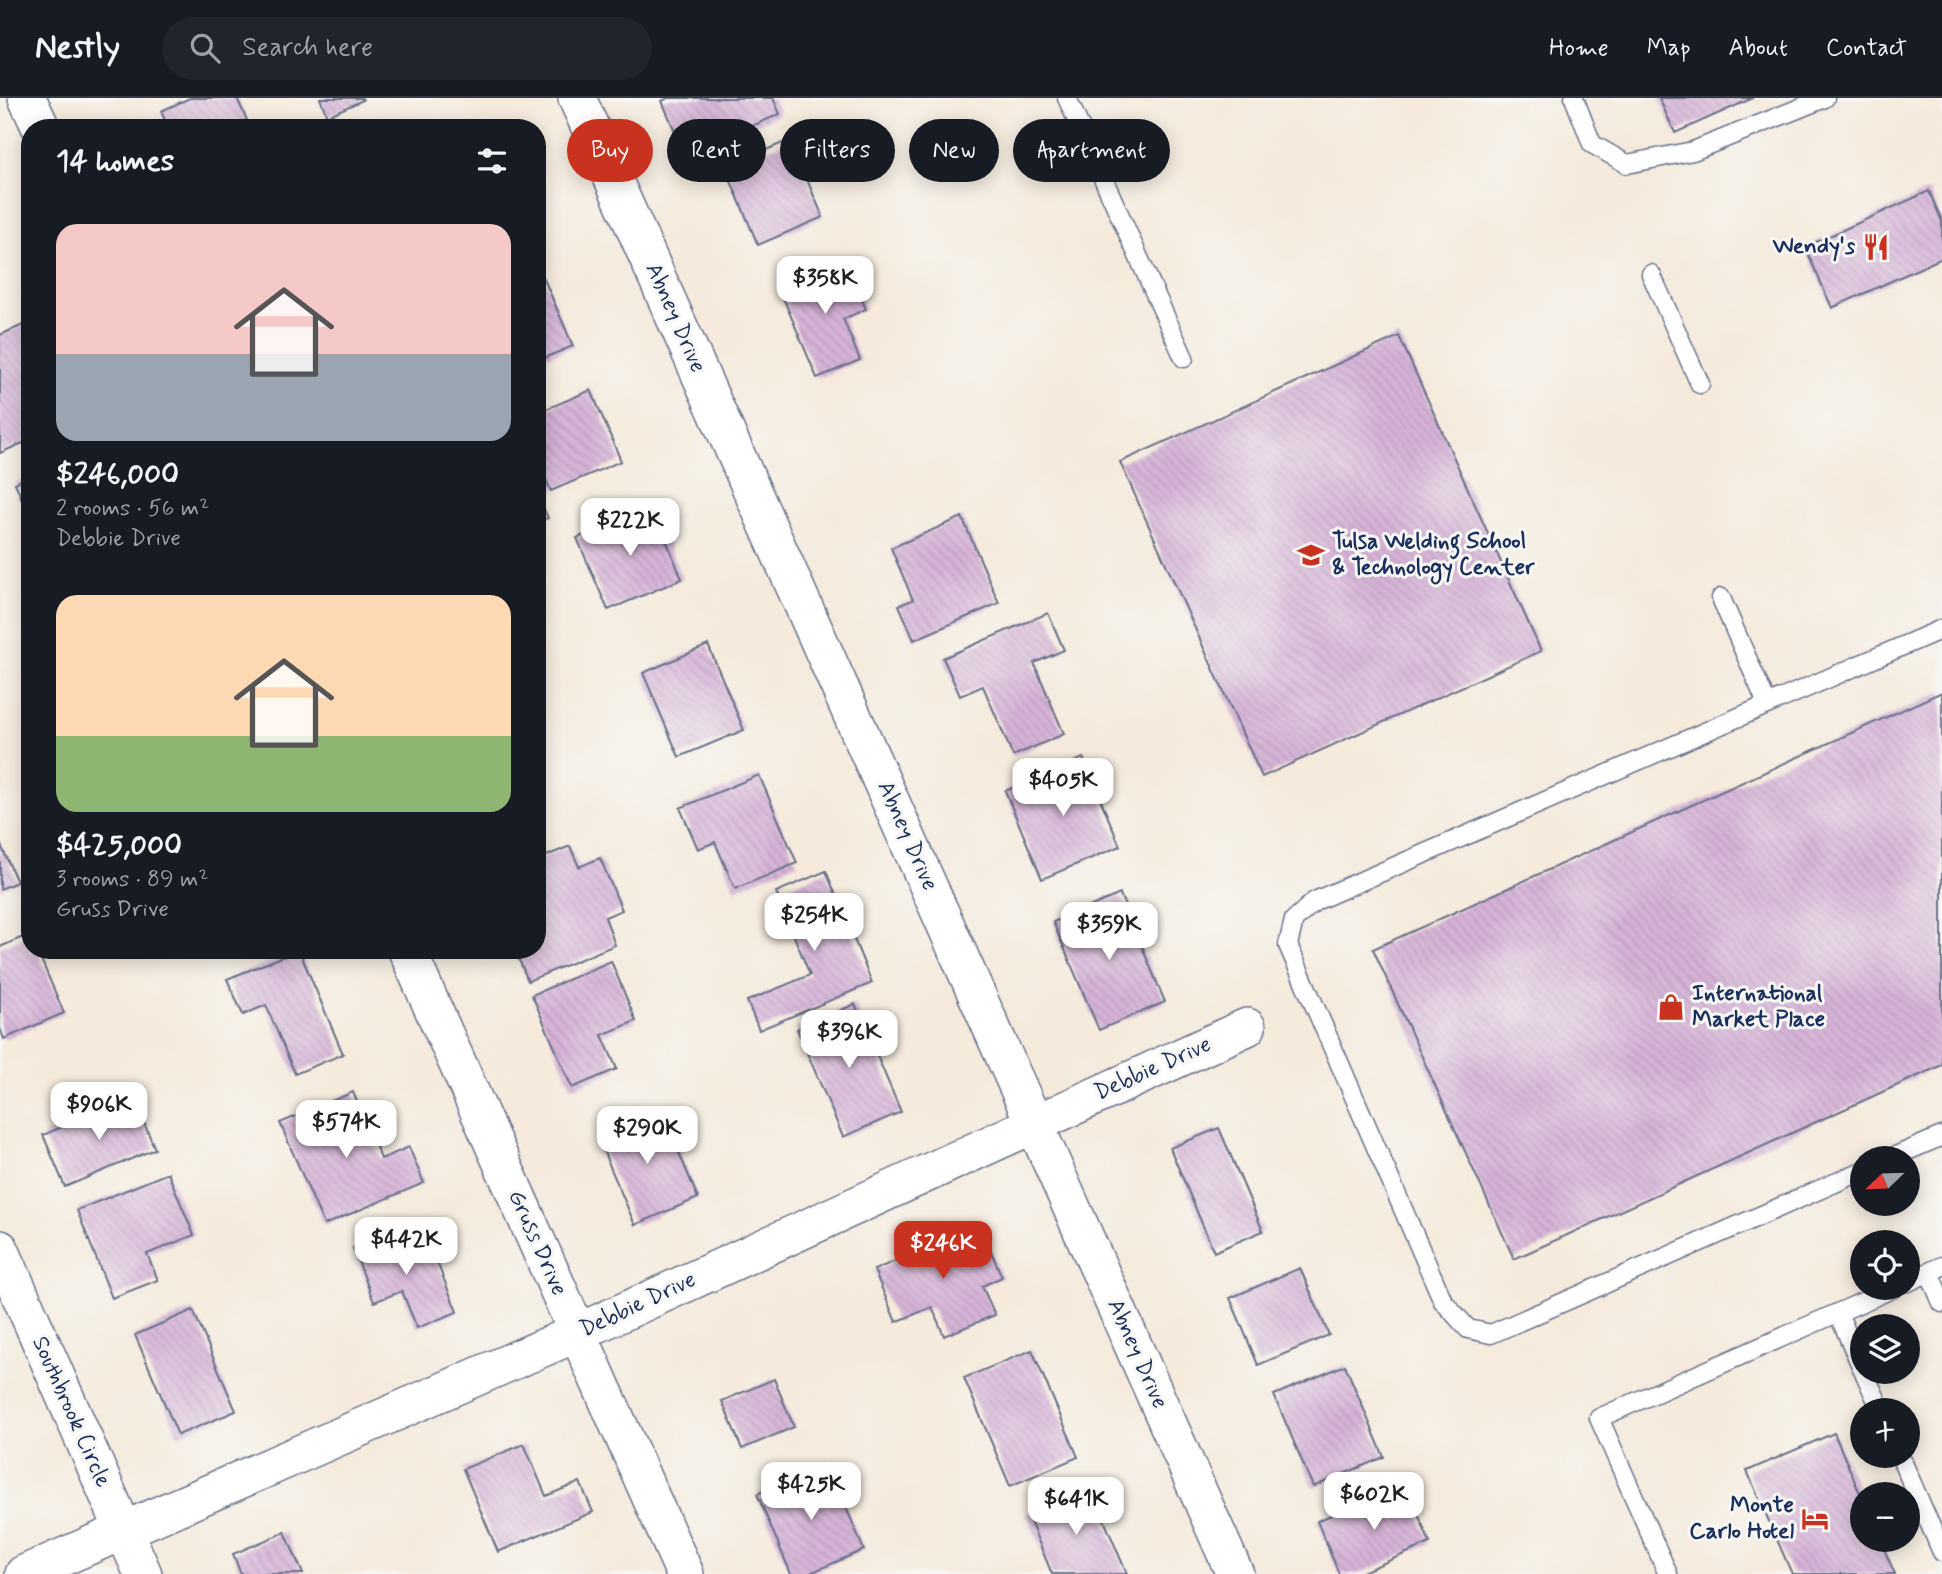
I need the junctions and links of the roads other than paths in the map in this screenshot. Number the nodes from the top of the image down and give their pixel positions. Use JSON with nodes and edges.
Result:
{"nodes":[{"id":1,"x":27,"y":98,"type":"edge"},
{"id":2,"x":577,"y":98,"type":"edge"},
{"id":3,"x":1067,"y":98,"type":"edge"},
{"id":4,"x":1574,"y":98,"type":"edge"},
{"id":5,"x":1825,"y":98,"type":"edge"},
{"id":6,"x":37,"y":119,"type":"edge"},
{"id":7,"x":1651,"y":274,"type":"dead end"},
{"id":8,"x":1184,"y":358,"type":"dead end"},
{"id":9,"x":1700,"y":384,"type":"dead end"},
{"id":10,"x":1721,"y":598,"type":"dead end"},
{"id":11,"x":1942,"y":629,"type":"edge"},
{"id":12,"x":1767,"y":705,"type":"junction"},
{"id":13,"x":411,"y":959,"type":"edge"},
{"id":14,"x":1247,"y":1027,"type":"dead end"},
{"id":15,"x":1035,"y":1122,"type":"junction"},
{"id":16,"x":1942,"y":1136,"type":"edge"},
{"id":17,"x":1919,"y":1146,"type":"edge"},
{"id":18,"x":1850,"y":1176,"type":"edge"},
{"id":19,"x":0,"y":1249,"type":"edge"},
{"id":20,"x":1935,"y":1269,"type":"edge"},
{"id":21,"x":1867,"y":1300,"type":"edge"},
{"id":22,"x":1942,"y":1303,"type":"edge"},
{"id":23,"x":1838,"y":1313,"type":"junction"},
{"id":24,"x":577,"y":1333,"type":"junction"},
{"id":25,"x":1850,"y":1340,"type":"edge"},
{"id":26,"x":1905,"y":1468,"type":"edge"},
{"id":27,"x":123,"y":1530,"type":"junction"},
{"id":28,"x":1942,"y":1552,"type":"edge"},
{"id":29,"x":24,"y":1574,"type":"edge"},
{"id":30,"x":143,"y":1574,"type":"edge"},
{"id":31,"x":685,"y":1574,"type":"edge"},
{"id":32,"x":1235,"y":1574,"type":"edge"},
{"id":33,"x":1668,"y":1574,"type":"edge"}],
"edges":[{"from":1,"to":6,"type":"street"},
{"from":2,"to":15,"type":"street","name":"Abney Drive"},
{"from":3,"to":8,"type":"lane"},
{"from":4,"to":5,"type":"lane"},
{"from":7,"to":9,"type":"lane"},
{"from":10,"to":12,"type":"lane"},
{"from":11,"to":12,"type":"lane"},
{"from":12,"to":18,"type":"lane"},
{"from":13,"to":24,"type":"street","name":"Gruss Drive"},
{"from":14,"to":15,"type":"street","name":"Debbie Drive"},
{"from":15,"to":24,"type":"street","name":"Debbie Drive"},
{"from":15,"to":32,"type":"street","name":"Abney Drive"},
{"from":16,"to":17,"type":"lane"},
{"from":19,"to":27,"type":"street","name":"Southbrook Circle"},
{"from":20,"to":22,"type":"lane"},
{"from":21,"to":23,"type":"lane"},
{"from":23,"to":25,"type":"lane"},
{"from":23,"to":33,"type":"lane"},
{"from":24,"to":27,"type":"street","name":"Debbie Drive"},
{"from":24,"to":31,"type":"street","name":"Gruss Drive"},
{"from":26,"to":28,"type":"lane"},
{"from":27,"to":29,"type":"street","name":"Debbie Drive"},
{"from":27,"to":30,"type":"street","name":"Southbrook Circle"}]}
